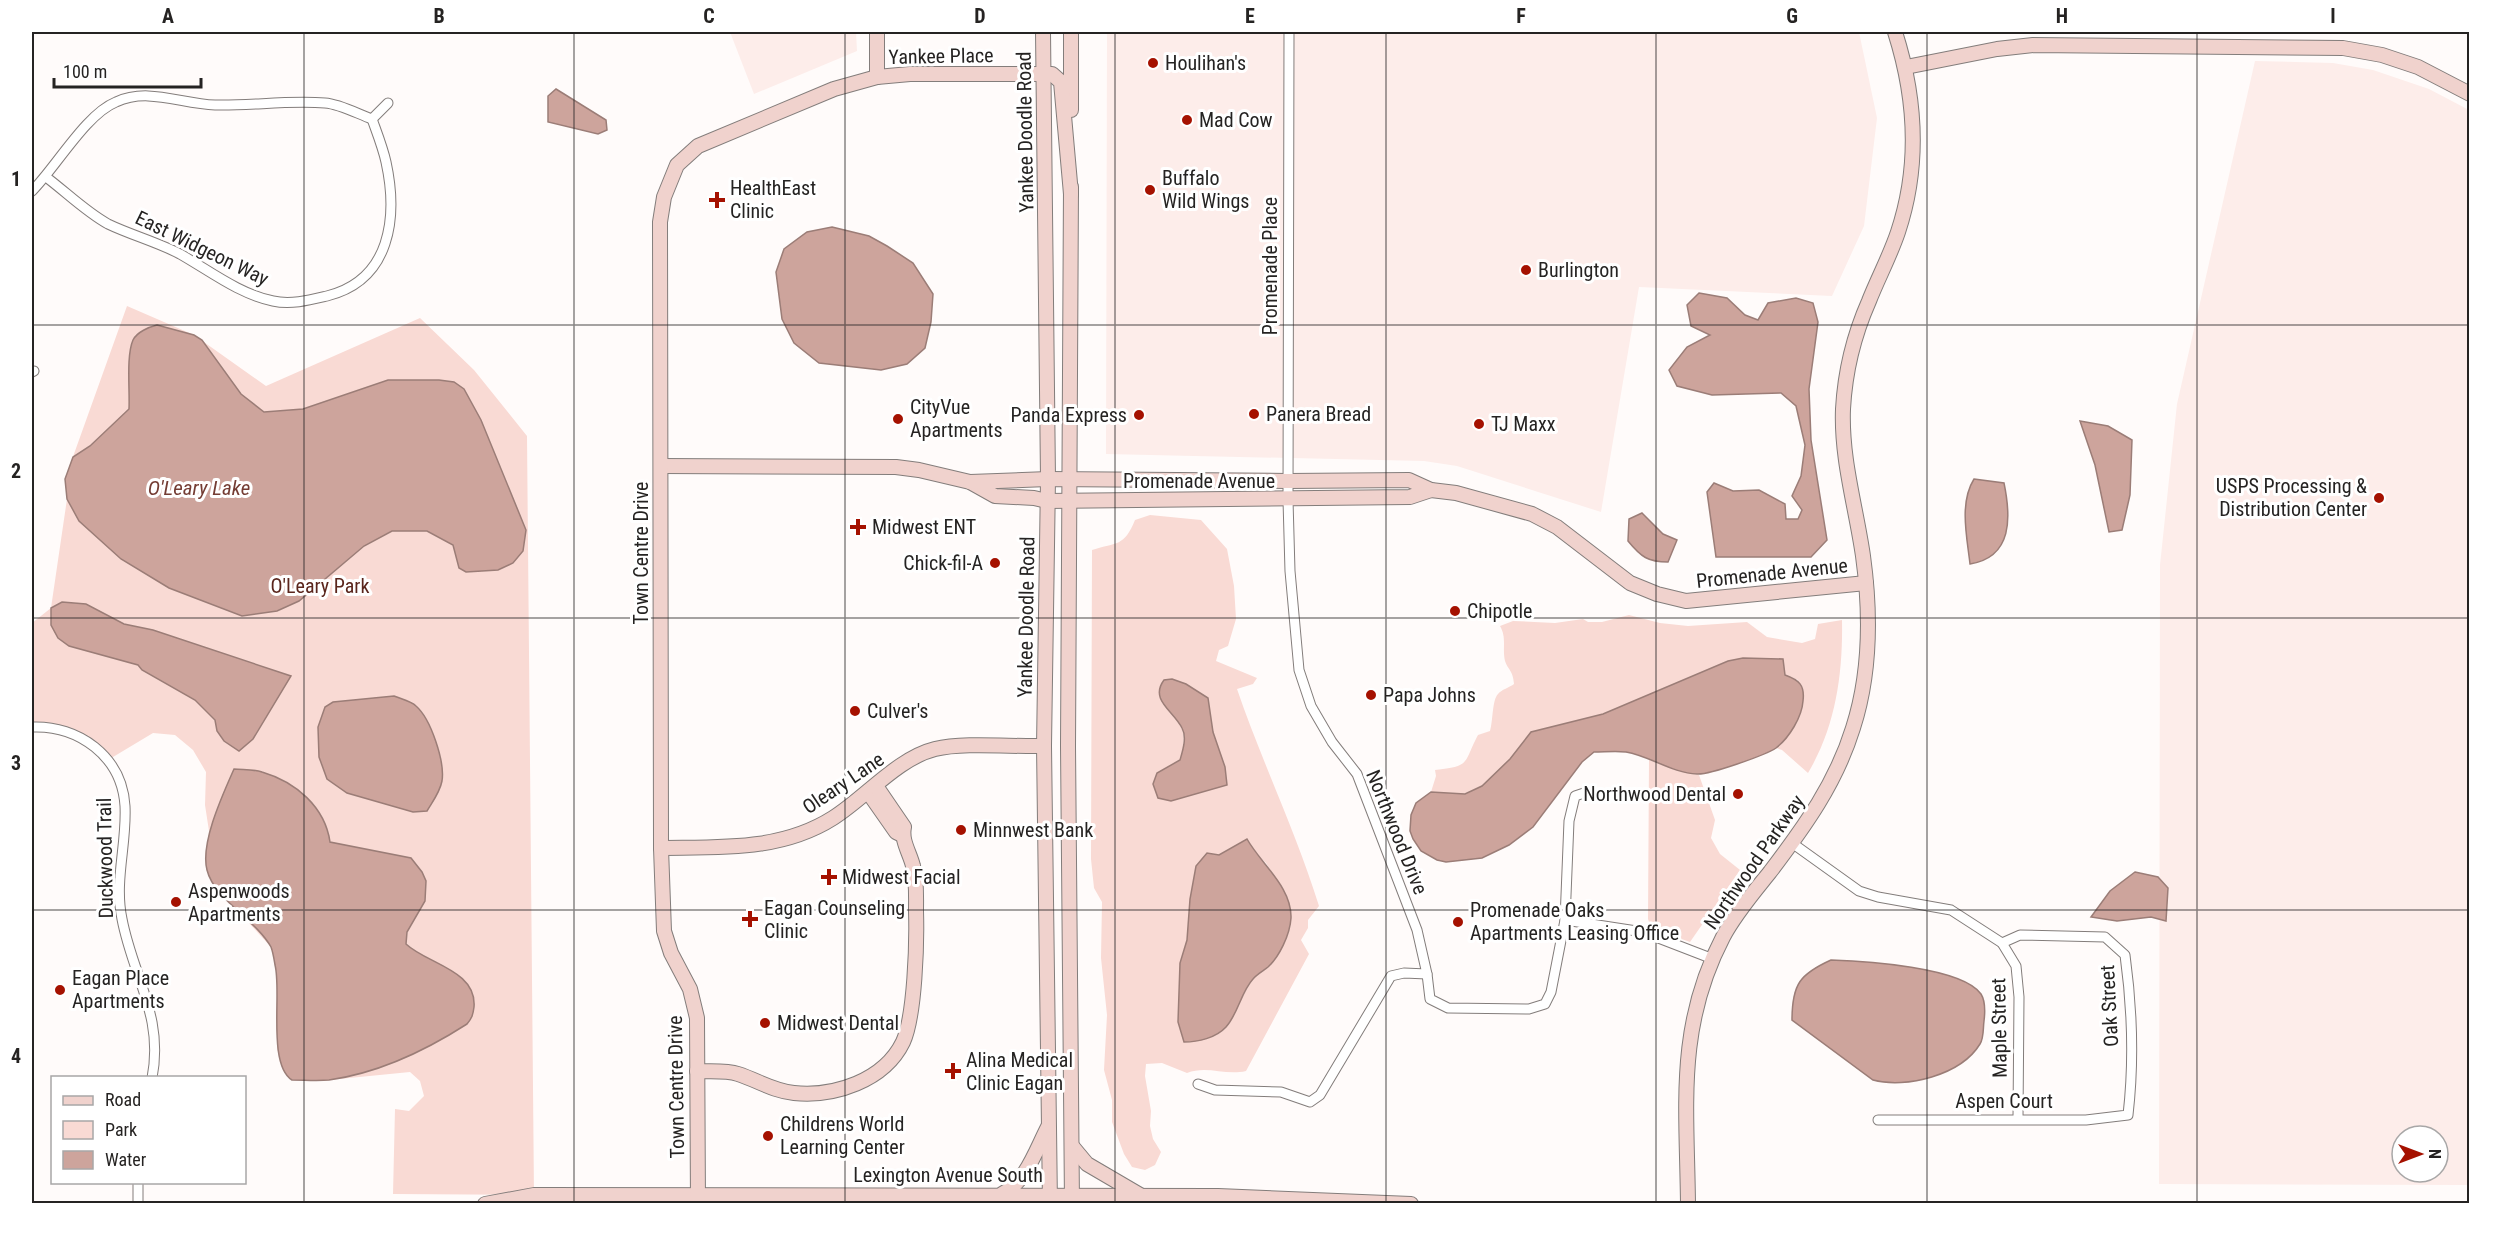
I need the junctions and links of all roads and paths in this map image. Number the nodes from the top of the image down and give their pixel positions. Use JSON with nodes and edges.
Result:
{"nodes":[{"id":1,"x":877,"y":32,"type":"edge"},
{"id":2,"x":1043,"y":32,"type":"edge"},
{"id":3,"x":1071,"y":32,"type":"edge"},
{"id":4,"x":1289,"y":32,"type":"edge"},
{"id":5,"x":1896,"y":32,"type":"edge"},
{"id":6,"x":1906,"y":67,"type":"junction"},
{"id":7,"x":1042,"y":73,"type":"junction"},
{"id":8,"x":878,"y":77,"type":"junction"},
{"id":9,"x":2469,"y":94,"type":"edge"},
{"id":10,"x":388,"y":103,"type":"dead end"},
{"id":11,"x":372,"y":119,"type":"junction"},
{"id":12,"x":46,"y":177,"type":"junction"},
{"id":13,"x":32,"y":191,"type":"edge"},
{"id":14,"x":1071,"y":194,"type":"junction"},
{"id":15,"x":661,"y":466,"type":"junction"},
{"id":16,"x":1048,"y":479,"type":"junction"},
{"id":17,"x":1070,"y":479,"type":"junction"},
{"id":18,"x":1288,"y":481,"type":"junction"},
{"id":19,"x":969,"y":482,"type":"junction"},
{"id":20,"x":1431,"y":490,"type":"junction"},
{"id":21,"x":1288,"y":500,"type":"junction"},
{"id":22,"x":1047,"y":501,"type":"junction"},
{"id":23,"x":1070,"y":501,"type":"junction"},
{"id":24,"x":1866,"y":583,"type":"junction"},
{"id":25,"x":32,"y":727,"type":"edge"},
{"id":26,"x":1044,"y":746,"type":"junction"},
{"id":27,"x":872,"y":789,"type":"junction"},
{"id":28,"x":1587,"y":792,"type":"dead end"},
{"id":29,"x":1792,"y":843,"type":"junction"},
{"id":30,"x":661,"y":848,"type":"junction"},
{"id":31,"x":1565,"y":920,"type":"junction"},
{"id":32,"x":2002,"y":943,"type":"junction"},
{"id":33,"x":1713,"y":959,"type":"junction"},
{"id":34,"x":1427,"y":974,"type":"junction"},
{"id":35,"x":697,"y":1071,"type":"junction"},
{"id":36,"x":153,"y":1076,"type":"edge"},
{"id":37,"x":1198,"y":1084,"type":"dead end"},
{"id":38,"x":2128,"y":1115,"type":"joint"},
{"id":39,"x":2018,"y":1118,"type":"junction"},
{"id":40,"x":1878,"y":1120,"type":"dead end"},
{"id":41,"x":1049,"y":1126,"type":"junction"},
{"id":42,"x":1072,"y":1146,"type":"junction"},
{"id":43,"x":138,"y":1184,"type":"edge"},
{"id":44,"x":1001,"y":1195,"type":"junction"},
{"id":45,"x":1141,"y":1196,"type":"junction"},
{"id":46,"x":698,"y":1199,"type":"edge"},
{"id":47,"x":1050,"y":1199,"type":"edge"},
{"id":48,"x":1072,"y":1199,"type":"edge"},
{"id":49,"x":138,"y":1203,"type":"edge"},
{"id":50,"x":485,"y":1203,"type":"edge"},
{"id":51,"x":1411,"y":1203,"type":"edge"},
{"id":52,"x":1688,"y":1203,"type":"edge"}],
"edges":[{"from":1,"to":8,"type":"street"},
{"from":2,"to":7,"type":"street","name":"Yankee Doodle Road"},
{"from":3,"to":14,"type":"street"},
{"from":4,"to":18,"type":"street","name":"Promenade Place"},
{"from":5,"to":6,"type":"street","name":"Promenade Avenue"},
{"from":6,"to":9,"type":"street"},
{"from":6,"to":24,"type":"street","name":"Promenade Avenue"},
{"from":7,"to":8,"type":"street","name":"Yankee Place"},
{"from":7,"to":14,"type":"street"},
{"from":7,"to":16,"type":"street","name":"Yankee Doodle Road"},
{"from":8,"to":15,"type":"street","name":"Town Centre Drive"},
{"from":10,"to":11,"type":"street"},
{"from":11,"to":12,"type":"street"},
{"from":11,"to":12,"type":"street","name":"East Widgeon Way"},
{"from":12,"to":13,"type":"street"},
{"from":14,"to":17,"type":"street"},
{"from":15,"to":19,"type":"street","name":"Promenade Avenue"},
{"from":15,"to":30,"type":"street","name":"Town Centre Drive"},
{"from":16,"to":17,"type":"street","name":"Promenade Avenue"},
{"from":16,"to":19,"type":"street","name":"Promenade Avenue"},
{"from":16,"to":22,"type":"street","name":"Yankee Doodle Road"},
{"from":17,"to":18,"type":"street","name":"Promenade Avenue"},
{"from":17,"to":23,"type":"street"},
{"from":18,"to":20,"type":"street","name":"Promenade Avenue"},
{"from":18,"to":21,"type":"street","name":"Promenade Place"},
{"from":19,"to":22,"type":"street","name":"Promenade Avenue"},
{"from":20,"to":21,"type":"street","name":"Promenade Avenue"},
{"from":20,"to":24,"type":"street","name":"Promenade Avenue"},
{"from":21,"to":23,"type":"street","name":"Promenade Avenue"},
{"from":21,"to":34,"type":"street","name":"Northwood Drive"},
{"from":22,"to":23,"type":"street","name":"Promenade Avenue"},
{"from":22,"to":26,"type":"street","name":"Yankee Doodle Road"},
{"from":23,"to":42,"type":"street"},
{"from":24,"to":29,"type":"street","name":"Northwood Parkway"},
{"from":25,"to":36,"type":"street","name":"Duckwood Trail"},
{"from":26,"to":27,"type":"street","name":"Oleary Lane"},
{"from":26,"to":41,"type":"street","name":"Yankee Doodle Road"},
{"from":27,"to":30,"type":"street","name":"Oleary Lane"},
{"from":27,"to":35,"type":"street"},
{"from":28,"to":31,"type":"street"},
{"from":29,"to":32,"type":"street","name":"Maple Street"},
{"from":29,"to":33,"type":"street","name":"Northwood Parkway"},
{"from":30,"to":35,"type":"street","name":"Town Centre Drive"},
{"from":31,"to":33,"type":"street"},
{"from":31,"to":34,"type":"street","name":"Northwood Drive"},
{"from":32,"to":38,"type":"street","name":"Oak Street"},
{"from":32,"to":39,"type":"street","name":"Maple Street"},
{"from":33,"to":52,"type":"street","name":"Northwood Parkway"},
{"from":34,"to":37,"type":"street"},
{"from":35,"to":46,"type":"street","name":"Town Centre Drive"},
{"from":38,"to":39,"type":"street","name":"Aspen Court"},
{"from":39,"to":40,"type":"street","name":"Aspen Court"},
{"from":41,"to":44,"type":"street"},
{"from":41,"to":47,"type":"street","name":"Yankee Doodle Road"},
{"from":42,"to":45,"type":"street"},
{"from":42,"to":48,"type":"street"},
{"from":43,"to":49,"type":"street"},
{"from":44,"to":46,"type":"street","name":"Lexington Avenue South"},
{"from":44,"to":47,"type":"street","name":"Lexington Avenue South"},
{"from":45,"to":48,"type":"street","name":"Lexington Avenue South"},
{"from":45,"to":51,"type":"street","name":"Lexington Avenue South"},
{"from":46,"to":50,"type":"street","name":"Lexington Avenue South"},
{"from":47,"to":48,"type":"street","name":"Lexington Avenue South"}]}
